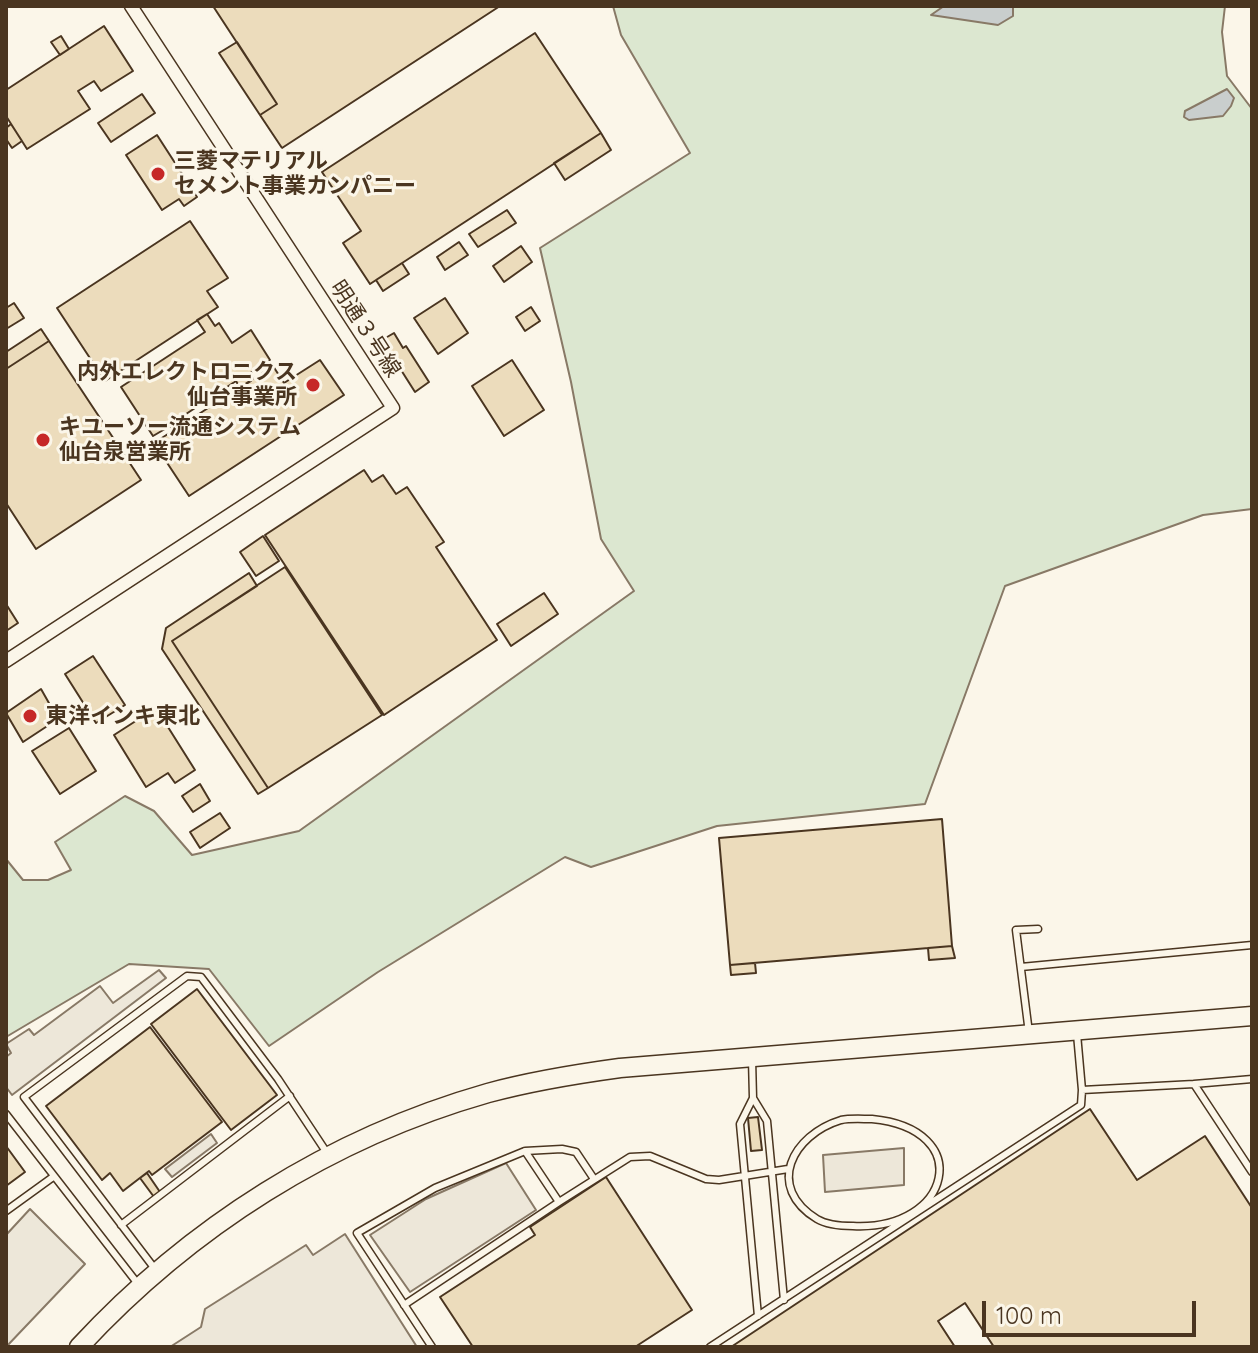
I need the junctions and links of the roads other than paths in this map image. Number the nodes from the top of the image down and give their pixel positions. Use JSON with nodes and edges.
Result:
{"nodes":[{"id":1,"x":131,"y":6,"type":"edge"},
{"id":2,"x":6,"y":661,"type":"edge"},
{"id":3,"x":1038,"y":929,"type":"dead end"},
{"id":4,"x":1252,"y":945,"type":"edge"},
{"id":5,"x":1021,"y":967,"type":"junction"},
{"id":6,"x":1252,"y":1016,"type":"edge"},
{"id":7,"x":1077,"y":1030,"type":"junction"},
{"id":8,"x":1029,"y":1033,"type":"junction"},
{"id":9,"x":752,"y":1056,"type":"junction"},
{"id":10,"x":1252,"y":1079,"type":"edge"},
{"id":11,"x":1194,"y":1084,"type":"junction"},
{"id":12,"x":1082,"y":1090,"type":"junction"},
{"id":13,"x":290,"y":1096,"type":"junction"},
{"id":14,"x":753,"y":1098,"type":"junction"},
{"id":15,"x":6,"y":1114,"type":"edge"},
{"id":16,"x":525,"y":1151,"type":"junction"},
{"id":17,"x":329,"y":1156,"type":"junction"},
{"id":18,"x":788,"y":1169,"type":"junction"},
{"id":19,"x":771,"y":1172,"type":"junction"},
{"id":20,"x":1252,"y":1172,"type":"edge"},
{"id":21,"x":745,"y":1174,"type":"junction"},
{"id":22,"x":53,"y":1177,"type":"junction"},
{"id":23,"x":594,"y":1179,"type":"junction"},
{"id":24,"x":559,"y":1202,"type":"junction"},
{"id":25,"x":6,"y":1211,"type":"edge"},
{"id":26,"x":914,"y":1213,"type":"junction"},
{"id":27,"x":121,"y":1225,"type":"junction"},
{"id":28,"x":157,"y":1272,"type":"junction"},
{"id":29,"x":140,"y":1287,"type":"junction"},
{"id":30,"x":784,"y":1300,"type":"junction"},
{"id":31,"x":404,"y":1305,"type":"junction"},
{"id":32,"x":758,"y":1317,"type":"junction"},
{"id":33,"x":79,"y":1347,"type":"edge"},
{"id":34,"x":432,"y":1347,"type":"edge"},
{"id":35,"x":710,"y":1347,"type":"edge"}],
"edges":[{"from":1,"to":2,"type":"street","name":"明通３号線"},
{"from":3,"to":5,"type":"lane"},
{"from":4,"to":5,"type":"lane"},
{"from":5,"to":8,"type":"lane"},
{"from":6,"to":7,"type":"street"},
{"from":7,"to":8,"type":"street"},
{"from":7,"to":12,"type":"lane"},
{"from":8,"to":9,"type":"street"},
{"from":9,"to":14,"type":"lane"},
{"from":9,"to":17,"type":"street"},
{"from":10,"to":11,"type":"lane"},
{"from":11,"to":12,"type":"lane"},
{"from":11,"to":20,"type":"lane"},
{"from":12,"to":26,"type":"lane"},
{"from":13,"to":17,"type":"lane"},
{"from":13,"to":27,"type":"lane"},
{"from":13,"to":27,"type":"lane"},
{"from":14,"to":19,"type":"lane"},
{"from":14,"to":21,"type":"lane"},
{"from":15,"to":22,"type":"lane"},
{"from":16,"to":23,"type":"lane"},
{"from":16,"to":24,"type":"lane"},
{"from":16,"to":31,"type":"lane"},
{"from":17,"to":28,"type":"street"},
{"from":18,"to":19,"type":"lane"},
{"from":18,"to":26,"type":"lane"},
{"from":18,"to":26,"type":"lane"},
{"from":19,"to":21,"type":"lane"},
{"from":19,"to":30,"type":"lane"},
{"from":21,"to":23,"type":"lane"},
{"from":21,"to":32,"type":"lane"},
{"from":22,"to":25,"type":"lane"},
{"from":22,"to":29,"type":"lane"},
{"from":23,"to":24,"type":"lane"},
{"from":24,"to":31,"type":"lane"},
{"from":26,"to":30,"type":"lane"},
{"from":27,"to":28,"type":"lane"},
{"from":28,"to":29,"type":"street"},
{"from":29,"to":33,"type":"street"},
{"from":30,"to":32,"type":"lane"},
{"from":31,"to":34,"type":"lane"},
{"from":32,"to":35,"type":"lane"}]}
